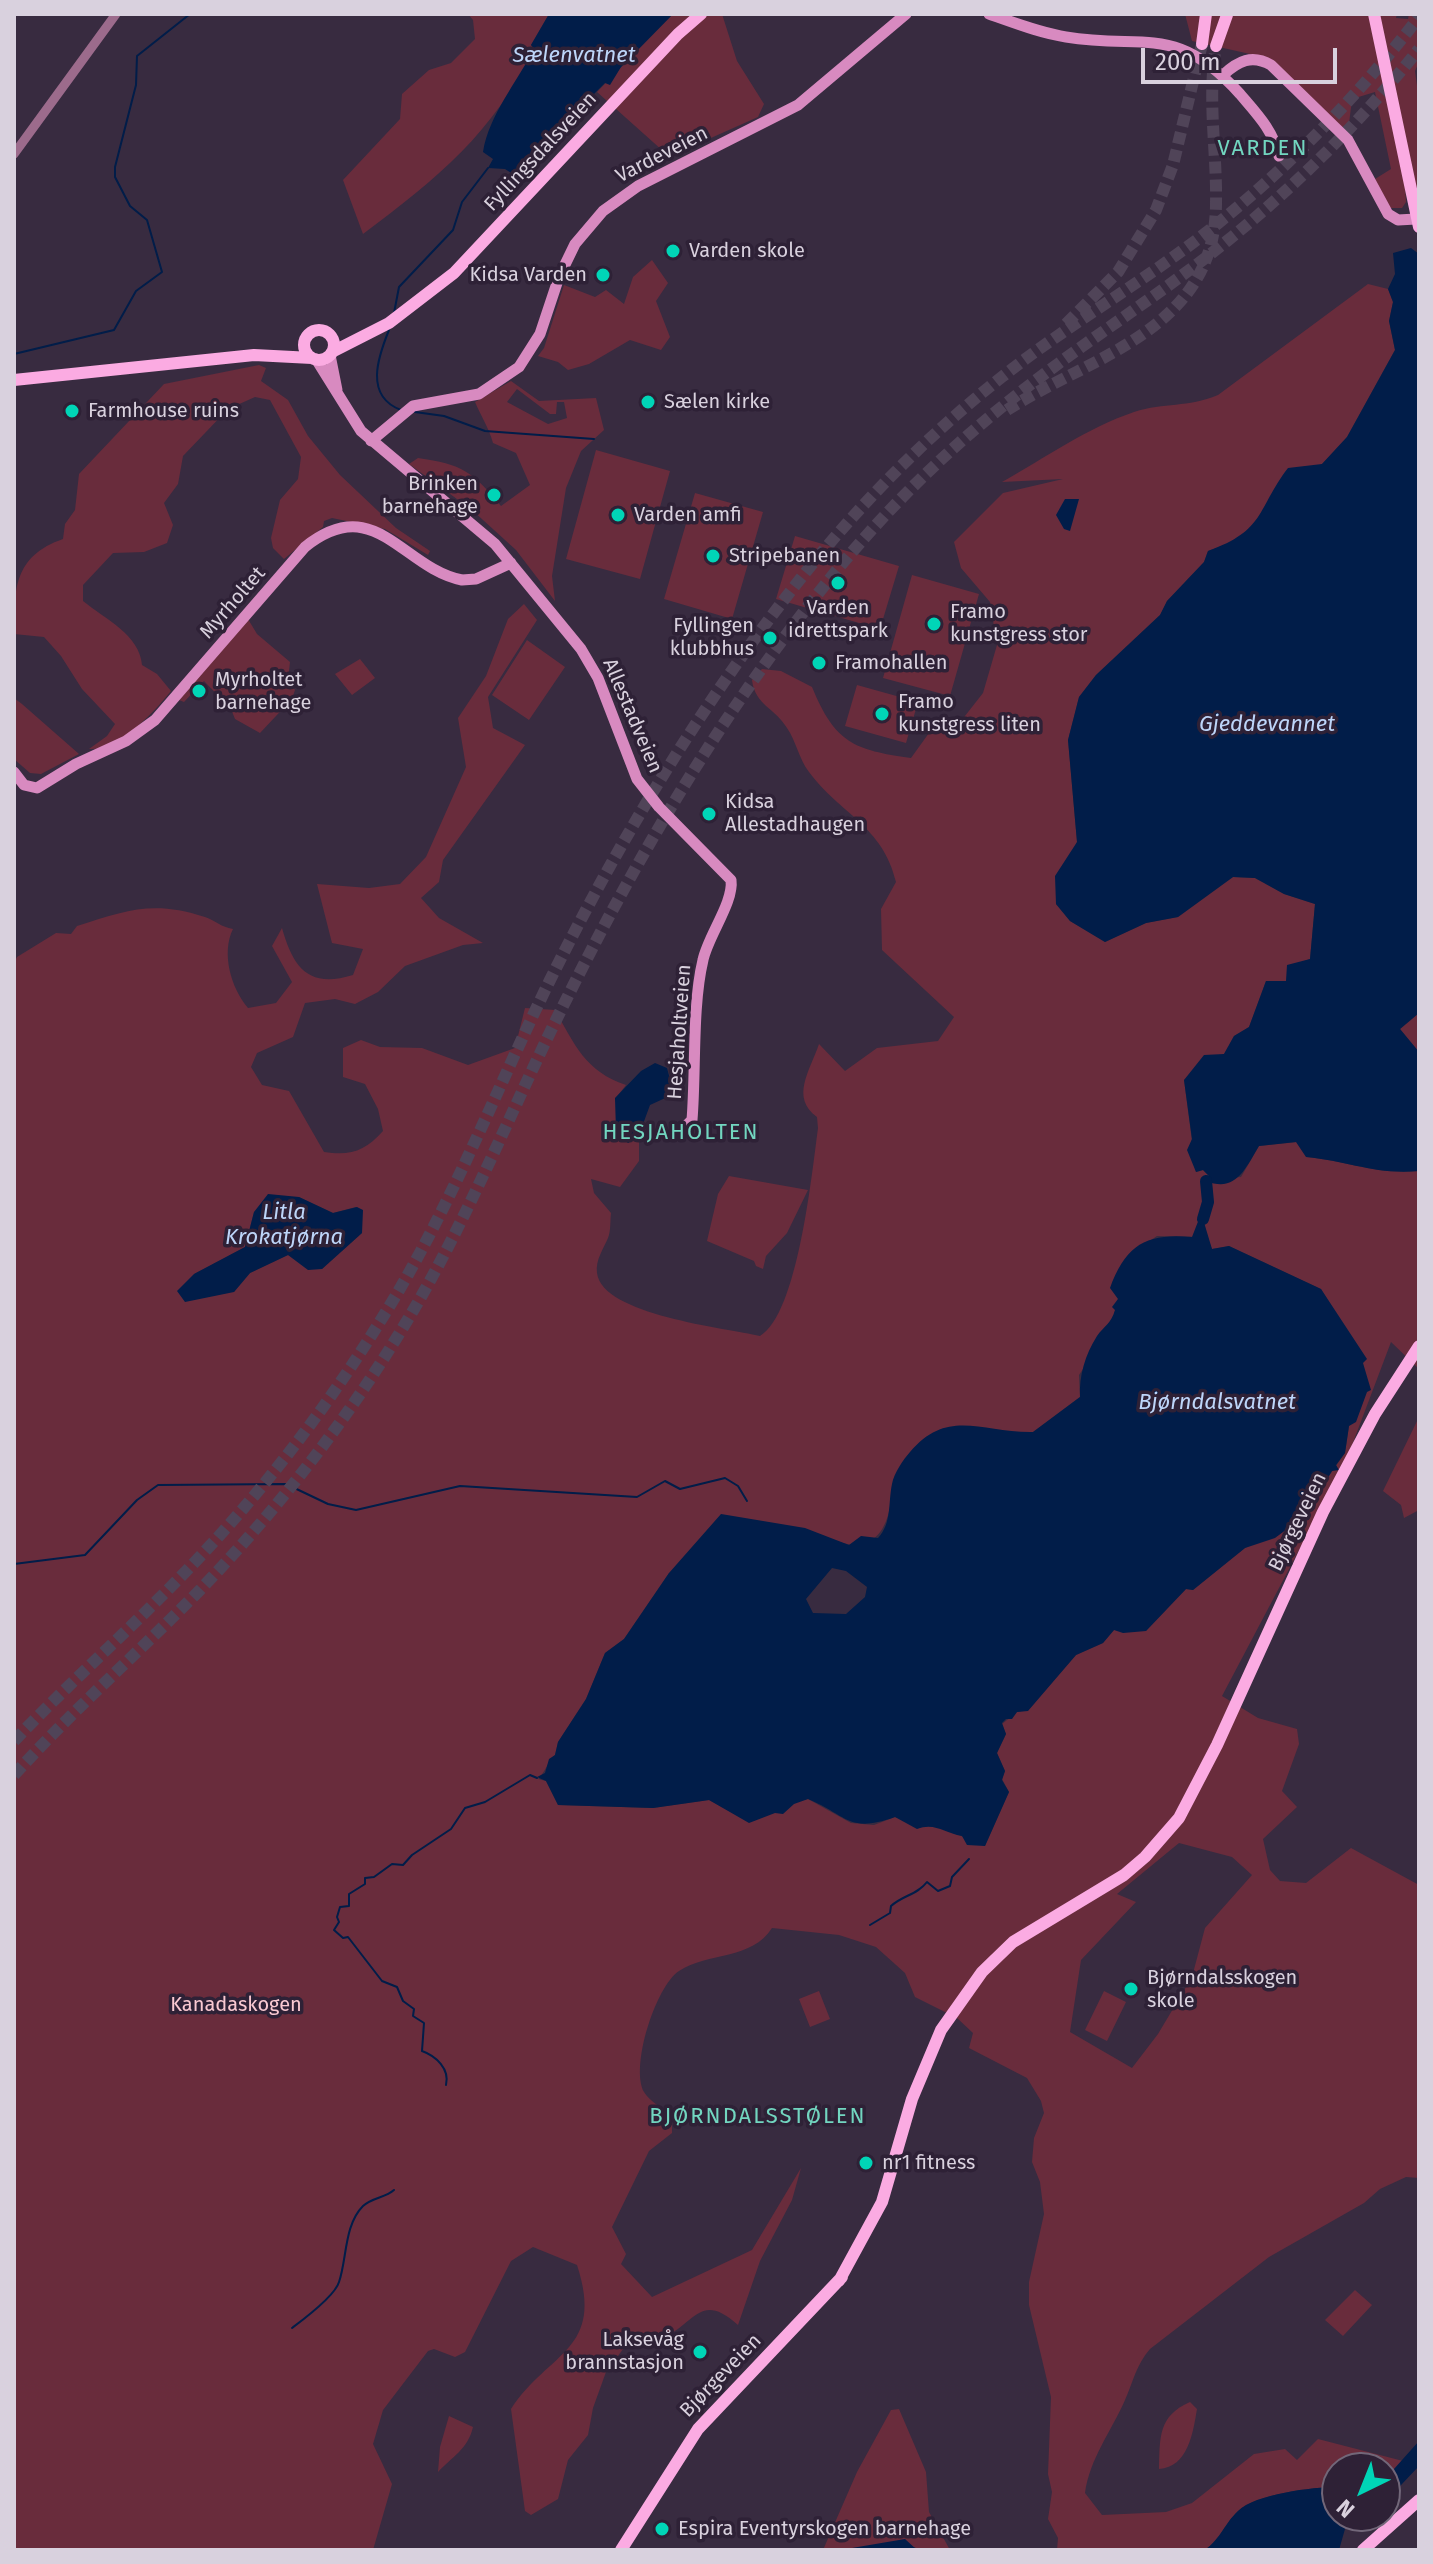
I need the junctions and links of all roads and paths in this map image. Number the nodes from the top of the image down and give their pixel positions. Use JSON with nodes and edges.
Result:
{"nodes":[{"id":1,"x":116,"y":14,"type":"edge"},
{"id":2,"x":701,"y":14,"type":"edge"},
{"id":3,"x":906,"y":14,"type":"edge"},
{"id":4,"x":989,"y":14,"type":"edge"},
{"id":5,"x":1206,"y":14,"type":"edge"},
{"id":6,"x":1214,"y":14,"type":"edge"},
{"id":7,"x":1228,"y":14,"type":"edge"},
{"id":8,"x":1374,"y":14,"type":"edge"},
{"id":9,"x":1202,"y":44,"type":"tunnel mouth"},
{"id":10,"x":1216,"y":46,"type":"tunnel mouth"},
{"id":11,"x":1223,"y":75,"type":"junction"},
{"id":12,"x":14,"y":154,"type":"edge"},
{"id":13,"x":1279,"y":156,"type":"dead end"},
{"id":14,"x":1416,"y":219,"type":"edge"},
{"id":15,"x":405,"y":311,"type":"junction"},
{"id":16,"x":329,"y":334,"type":"junction"},
{"id":17,"x":309,"y":335,"type":"junction"},
{"id":18,"x":331,"y":354,"type":"junction"},
{"id":19,"x":254,"y":355,"type":"junction"},
{"id":20,"x":314,"y":358,"type":"junction"},
{"id":21,"x":14,"y":380,"type":"edge"},
{"id":22,"x":339,"y":398,"type":"junction"},
{"id":23,"x":371,"y":441,"type":"junction"},
{"id":24,"x":500,"y":551,"type":"junction"},
{"id":25,"x":515,"y":568,"type":"junction"},
{"id":26,"x":479,"y":578,"type":"junction"},
{"id":27,"x":14,"y":772,"type":"edge"},
{"id":28,"x":732,"y":886,"type":"joint"},
{"id":29,"x":680,"y":1132,"type":"dead end"},
{"id":30,"x":1419,"y":1346,"type":"edge"},
{"id":31,"x":1419,"y":2500,"type":"edge"},
{"id":32,"x":621,"y":2550,"type":"edge"},
{"id":33,"x":1363,"y":2550,"type":"edge"}],
"edges":[{"from":1,"to":12,"type":"street"},
{"from":2,"to":15,"type":"main road","name":"Fyllingsdalsveien"},
{"from":3,"to":23,"type":"main road","name":"Vardeveien"},
{"from":4,"to":11,"type":"main road"},
{"from":5,"to":9,"type":"main road"},
{"from":6,"to":7,"type":"main road"},
{"from":7,"to":10,"type":"main road"},
{"from":8,"to":14,"type":"main road"},
{"from":11,"to":13,"type":"main road"},
{"from":11,"to":14,"type":"main road"},
{"from":15,"to":16,"type":"main road","name":"Fyllingsdalsveien"},
{"from":15,"to":18,"type":"main road","name":"Fyllingsdalsveien"},
{"from":16,"to":17,"type":"main road"},
{"from":16,"to":18,"type":"main road"},
{"from":17,"to":19,"type":"main road"},
{"from":17,"to":20,"type":"main road"},
{"from":18,"to":20,"type":"main road"},
{"from":18,"to":22,"type":"main road"},
{"from":19,"to":20,"type":"main road"},
{"from":19,"to":21,"type":"main road"},
{"from":20,"to":22,"type":"main road"},
{"from":22,"to":23,"type":"main road"},
{"from":23,"to":24,"type":"main road"},
{"from":24,"to":25,"type":"main road"},
{"from":24,"to":26,"type":"main road"},
{"from":25,"to":26,"type":"main road"},
{"from":25,"to":28,"type":"main road","name":"Allestadveien"},
{"from":26,"to":27,"type":"main road","name":"Myrholtet"},
{"from":28,"to":29,"type":"main road","name":"Hesjaholtveien"},
{"from":30,"to":32,"type":"main road","name":"Bjørgeveien"},
{"from":31,"to":33,"type":"main road"}]}
